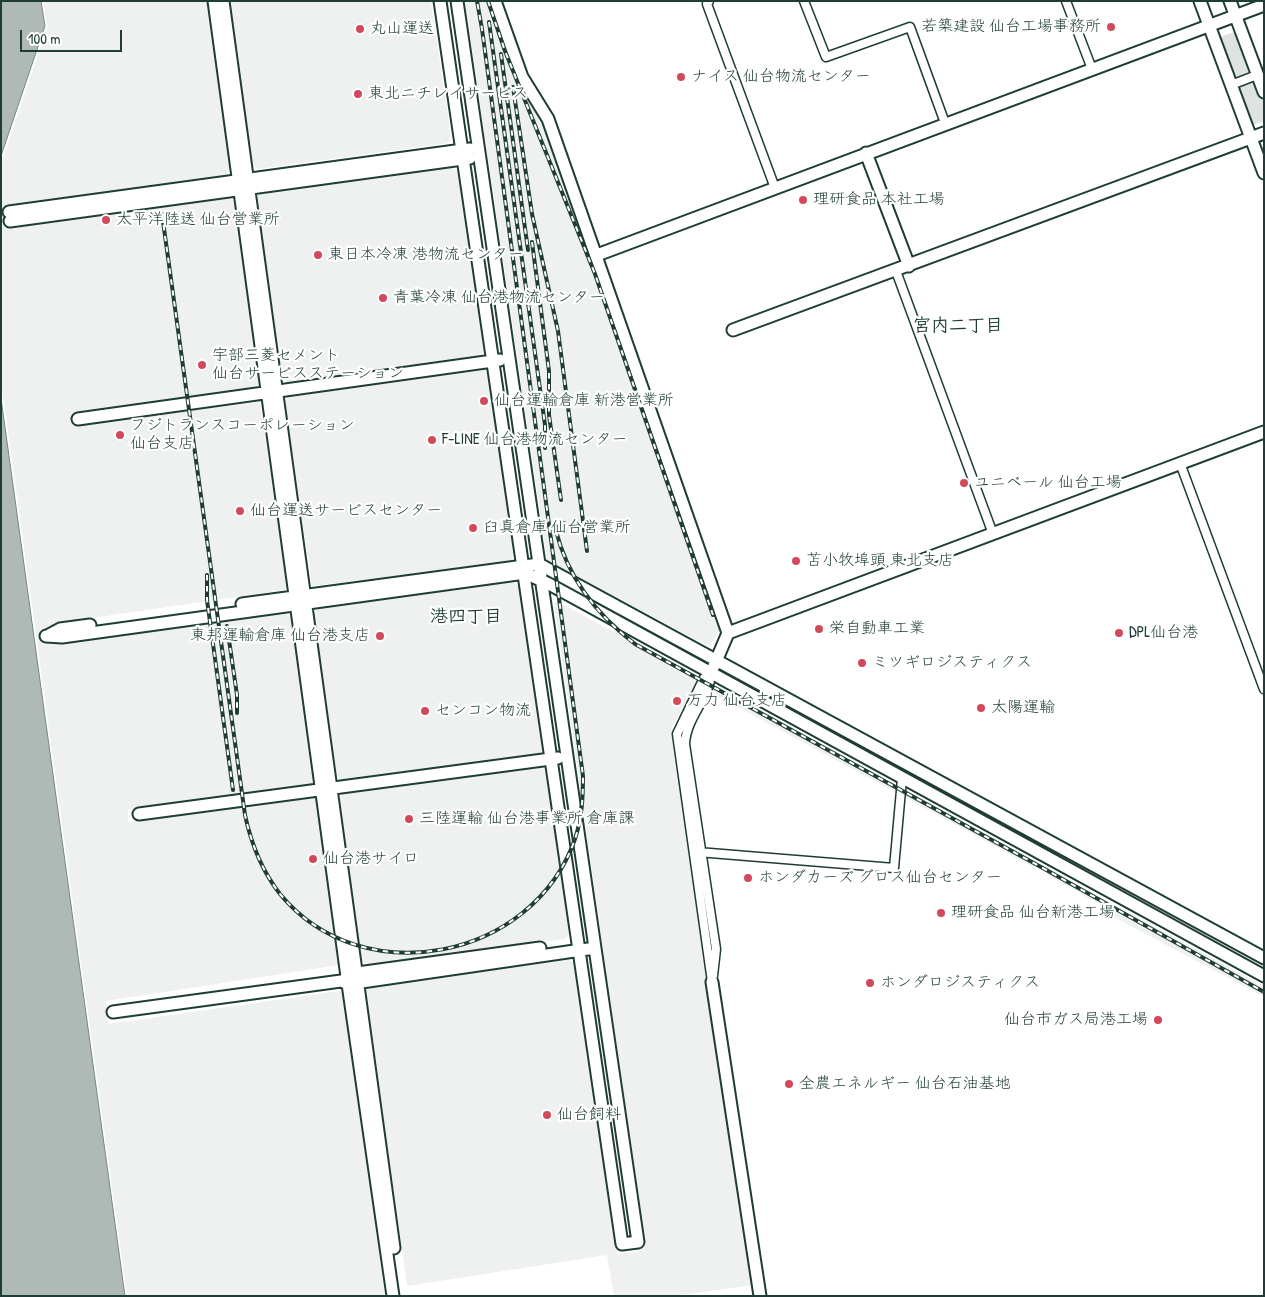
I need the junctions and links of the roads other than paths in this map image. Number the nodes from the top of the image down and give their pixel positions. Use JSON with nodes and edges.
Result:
{"nodes":[{"id":1,"x":214,"y":1,"type":"edge"},
{"id":2,"x":223,"y":1,"type":"edge"},
{"id":3,"x":440,"y":1,"type":"edge"},
{"id":4,"x":456,"y":1,"type":"edge"},
{"id":5,"x":494,"y":1,"type":"edge"},
{"id":6,"x":709,"y":1,"type":"edge"},
{"id":7,"x":804,"y":1,"type":"edge"},
{"id":8,"x":1066,"y":1,"type":"edge"},
{"id":9,"x":1200,"y":1,"type":"edge"},
{"id":10,"x":1230,"y":1,"type":"edge"},
{"id":11,"x":1264,"y":5,"type":"edge"},
{"id":12,"x":1235,"y":16,"type":"junction"},
{"id":13,"x":1208,"y":26,"type":"junction"},
{"id":14,"x":1092,"y":69,"type":"junction"},
{"id":15,"x":1257,"y":75,"type":"junction"},
{"id":16,"x":1230,"y":85,"type":"junction"},
{"id":17,"x":1264,"y":92,"type":"edge"},
{"id":18,"x":945,"y":123,"type":"junction"},
{"id":19,"x":1264,"y":133,"type":"edge"},
{"id":20,"x":1251,"y":138,"type":"junction"},
{"id":21,"x":479,"y":152,"type":"junction"},
{"id":22,"x":866,"y":153,"type":"junction"},
{"id":23,"x":463,"y":154,"type":"junction"},
{"id":24,"x":1264,"y":172,"type":"edge"},
{"id":25,"x":244,"y":185,"type":"junction"},
{"id":26,"x":774,"y":188,"type":"junction"},
{"id":27,"x":9,"y":217,"type":"dead end"},
{"id":28,"x":597,"y":254,"type":"junction"},
{"id":29,"x":909,"y":266,"type":"junction"},
{"id":30,"x":896,"y":271,"type":"junction"},
{"id":31,"x":733,"y":330,"type":"dead end"},
{"id":32,"x":510,"y":359,"type":"junction"},
{"id":33,"x":494,"y":361,"type":"junction"},
{"id":34,"x":271,"y":392,"type":"junction"},
{"id":35,"x":78,"y":419,"type":"dead end"},
{"id":36,"x":1264,"y":432,"type":"edge"},
{"id":37,"x":1180,"y":463,"type":"junction"},
{"id":38,"x":993,"y":534,"type":"junction"},
{"id":39,"x":539,"y":564,"type":"junction"},
{"id":40,"x":524,"y":569,"type":"junction"},
{"id":41,"x":542,"y":580,"type":"junction"},
{"id":42,"x":301,"y":599,"type":"junction"},
{"id":43,"x":728,"y":633,"type":"junction"},
{"id":44,"x":716,"y":660,"type":"junction"},
{"id":45,"x":711,"y":674,"type":"junction"},
{"id":46,"x":1264,"y":689,"type":"edge"},
{"id":47,"x":567,"y":757,"type":"junction"},
{"id":48,"x":552,"y":759,"type":"junction"},
{"id":49,"x":902,"y":779,"type":"junction"},
{"id":50,"x":327,"y":789,"type":"junction"},
{"id":51,"x":139,"y":814,"type":"dead end"},
{"id":52,"x":1064,"y":851,"type":"junction"},
{"id":53,"x":697,"y":852,"type":"junction"},
{"id":54,"x":1058,"y":862,"type":"junction"},
{"id":55,"x":594,"y":945,"type":"junction"},
{"id":56,"x":579,"y":947,"type":"junction"},
{"id":57,"x":1264,"y":958,"type":"edge"},
{"id":58,"x":1264,"y":976,"type":"edge"},
{"id":59,"x":350,"y":979,"type":"junction"},
{"id":60,"x":712,"y":982,"type":"joint"},
{"id":61,"x":113,"y":1012,"type":"dead end"},
{"id":62,"x":393,"y":1296,"type":"edge"},
{"id":63,"x":401,"y":1296,"type":"edge"},
{"id":64,"x":760,"y":1296,"type":"edge"}],
"edges":[{"from":1,"to":25,"type":"street"},
{"from":2,"to":25,"type":"street"},
{"from":3,"to":23,"type":"street"},
{"from":4,"to":21,"type":"street"},
{"from":5,"to":28,"type":"street"},
{"from":6,"to":26,"type":"street"},
{"from":7,"to":18,"type":"street"},
{"from":8,"to":14,"type":"street"},
{"from":9,"to":13,"type":"street"},
{"from":10,"to":12,"type":"street"},
{"from":11,"to":12,"type":"street"},
{"from":12,"to":13,"type":"street"},
{"from":12,"to":15,"type":"street"},
{"from":13,"to":14,"type":"street"},
{"from":13,"to":16,"type":"street"},
{"from":14,"to":18,"type":"street"},
{"from":15,"to":16,"type":"street"},
{"from":15,"to":17,"type":"street"},
{"from":16,"to":20,"type":"street"},
{"from":18,"to":22,"type":"street"},
{"from":19,"to":20,"type":"street"},
{"from":20,"to":24,"type":"street"},
{"from":20,"to":29,"type":"street"},
{"from":21,"to":23,"type":"street"},
{"from":21,"to":32,"type":"street"},
{"from":22,"to":26,"type":"street"},
{"from":22,"to":29,"type":"street"},
{"from":23,"to":25,"type":"street"},
{"from":23,"to":33,"type":"street"},
{"from":25,"to":27,"type":"street"},
{"from":25,"to":34,"type":"street"},
{"from":26,"to":28,"type":"street"},
{"from":28,"to":43,"type":"street"},
{"from":29,"to":30,"type":"street"},
{"from":30,"to":31,"type":"street"},
{"from":30,"to":38,"type":"street"},
{"from":32,"to":33,"type":"street"},
{"from":32,"to":39,"type":"street"},
{"from":33,"to":34,"type":"street"},
{"from":33,"to":40,"type":"street"},
{"from":34,"to":35,"type":"street"},
{"from":34,"to":42,"type":"street"},
{"from":36,"to":37,"type":"street"},
{"from":37,"to":38,"type":"street"},
{"from":37,"to":46,"type":"street"},
{"from":38,"to":43,"type":"street"},
{"from":39,"to":40,"type":"street"},
{"from":39,"to":41,"type":"street"},
{"from":39,"to":44,"type":"street"},
{"from":40,"to":41,"type":"street"},
{"from":40,"to":42,"type":"street"},
{"from":40,"to":48,"type":"street"},
{"from":41,"to":45,"type":"street"},
{"from":41,"to":47,"type":"street"},
{"from":42,"to":42,"type":"street"},
{"from":42,"to":50,"type":"street"},
{"from":43,"to":44,"type":"street"},
{"from":44,"to":45,"type":"street"},
{"from":44,"to":52,"type":"street"},
{"from":45,"to":49,"type":"street"},
{"from":45,"to":53,"type":"street"},
{"from":47,"to":48,"type":"street"},
{"from":47,"to":55,"type":"street"},
{"from":48,"to":50,"type":"street"},
{"from":48,"to":56,"type":"street"},
{"from":49,"to":53,"type":"street"},
{"from":49,"to":54,"type":"street"},
{"from":50,"to":51,"type":"street"},
{"from":50,"to":59,"type":"street"},
{"from":52,"to":54,"type":"street"},
{"from":52,"to":57,"type":"street"},
{"from":53,"to":60,"type":"street"},
{"from":54,"to":58,"type":"street"},
{"from":55,"to":56,"type":"street"},
{"from":55,"to":56,"type":"street"},
{"from":56,"to":59,"type":"street"},
{"from":59,"to":61,"type":"street"},
{"from":59,"to":62,"type":"street"},
{"from":59,"to":63,"type":"street"},
{"from":60,"to":64,"type":"street"}]}
